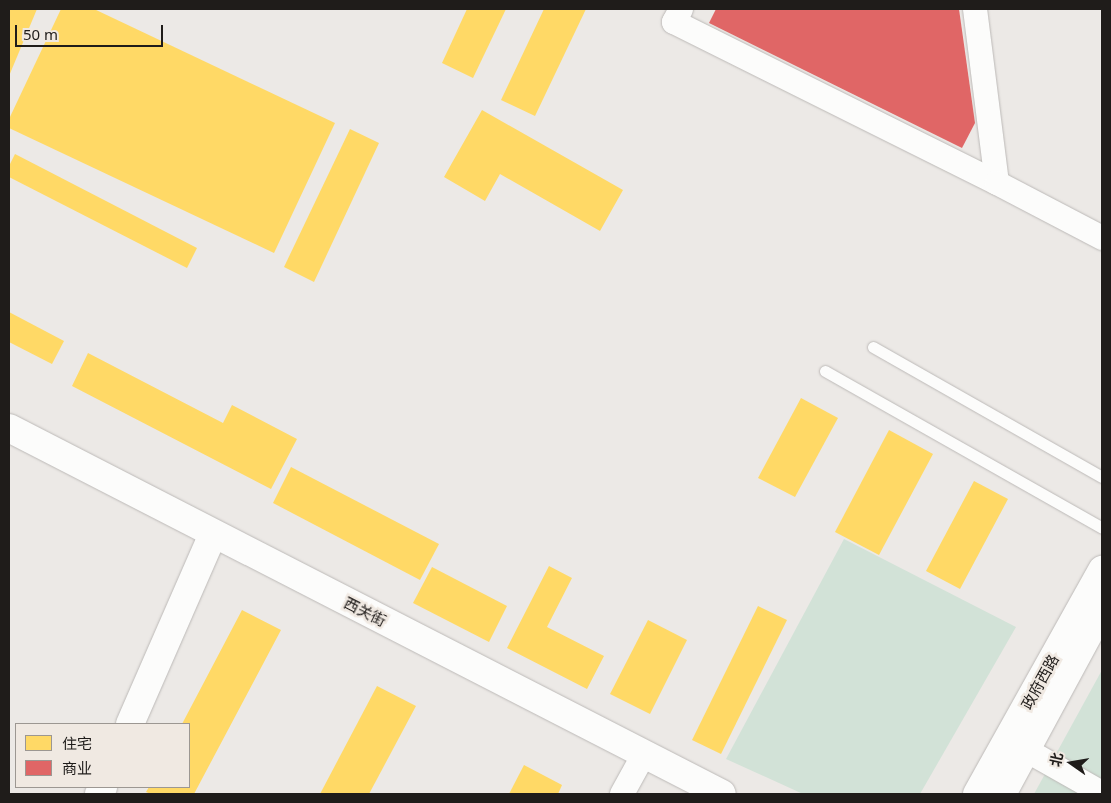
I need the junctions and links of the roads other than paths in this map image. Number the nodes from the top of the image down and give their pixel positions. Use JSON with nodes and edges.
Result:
{"nodes":[{"id":1,"x":681,"y":9,"type":"edge"},
{"id":2,"x":976,"y":9,"type":"edge"},
{"id":3,"x":997,"y":183,"type":"junction"},
{"id":4,"x":1102,"y":238,"type":"edge"},
{"id":5,"x":872,"y":347,"type":"dead end"},
{"id":6,"x":825,"y":371,"type":"dead end"},
{"id":7,"x":9,"y":428,"type":"edge"},
{"id":8,"x":1102,"y":477,"type":"edge"},
{"id":9,"x":1102,"y":528,"type":"edge"},
{"id":10,"x":213,"y":534,"type":"junction"},
{"id":11,"x":1102,"y":570,"type":"edge"},
{"id":12,"x":1102,"y":609,"type":"edge"},
{"id":13,"x":130,"y":723,"type":"edge"},
{"id":14,"x":1026,"y":750,"type":"junction"},
{"id":15,"x":644,"y":754,"type":"junction"},
{"id":16,"x":1102,"y":793,"type":"edge"},
{"id":17,"x":622,"y":794,"type":"edge"},
{"id":18,"x":722,"y":794,"type":"edge"},
{"id":19,"x":977,"y":794,"type":"edge"},
{"id":20,"x":1002,"y":794,"type":"edge"}],
"edges":[{"from":1,"to":3,"type":"street"},
{"from":2,"to":3,"type":"street"},
{"from":3,"to":4,"type":"street"},
{"from":5,"to":8,"type":"lane"},
{"from":6,"to":9,"type":"lane"},
{"from":7,"to":10,"type":"street","name":"西关街"},
{"from":10,"to":13,"type":"street"},
{"from":10,"to":15,"type":"street","name":"西关街"},
{"from":11,"to":19,"type":"street","name":"政府西路"},
{"from":12,"to":14,"type":"street","name":"政府西路"},
{"from":14,"to":16,"type":"street"},
{"from":14,"to":20,"type":"street","name":"政府西路"},
{"from":15,"to":17,"type":"street"},
{"from":15,"to":18,"type":"street","name":"西关街"}]}
